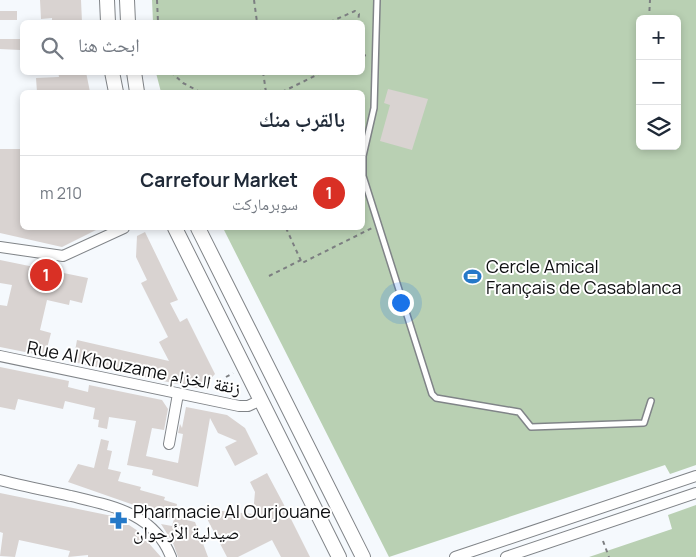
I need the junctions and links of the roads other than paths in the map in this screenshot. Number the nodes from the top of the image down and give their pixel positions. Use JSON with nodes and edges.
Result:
{"nodes":[{"id":1,"x":107,"y":0,"type":"edge"},
{"id":2,"x":127,"y":0,"type":"edge"},
{"id":3,"x":377,"y":0,"type":"edge"},
{"id":4,"x":108,"y":20,"type":"edge"},
{"id":5,"x":128,"y":20,"type":"edge"},
{"id":6,"x":113,"y":75,"type":"edge"},
{"id":7,"x":135,"y":75,"type":"edge"},
{"id":8,"x":116,"y":90,"type":"edge"},
{"id":9,"x":138,"y":90,"type":"edge"},
{"id":10,"x":365,"y":154,"type":"edge"},
{"id":11,"x":365,"y":180,"type":"edge"},
{"id":12,"x":120,"y":230,"type":"edge"},
{"id":13,"x":176,"y":230,"type":"edge"},
{"id":14,"x":199,"y":230,"type":"edge"},
{"id":15,"x":0,"y":246,"type":"edge"},
{"id":16,"x":0,"y":356,"type":"edge"},
{"id":17,"x":178,"y":394,"type":"junction"},
{"id":18,"x":261,"y":400,"type":"junction"},
{"id":19,"x":651,"y":401,"type":"dead end"},
{"id":20,"x":169,"y":444,"type":"dead end"},
{"id":21,"x":696,"y":476,"type":"edge"},
{"id":22,"x":0,"y":480,"type":"edge"},
{"id":23,"x":696,"y":493,"type":"edge"},
{"id":24,"x":170,"y":557,"type":"edge"},
{"id":25,"x":339,"y":557,"type":"edge"},
{"id":26,"x":363,"y":557,"type":"edge"},
{"id":27,"x":455,"y":557,"type":"edge"},
{"id":28,"x":506,"y":557,"type":"edge"}],
"edges":[{"from":1,"to":4,"type":"main road"},
{"from":2,"to":5,"type":"main road"},
{"from":3,"to":10,"type":"lane"},
{"from":6,"to":8,"type":"main road"},
{"from":7,"to":9,"type":"main road"},
{"from":11,"to":19,"type":"lane"},
{"from":12,"to":15,"type":"street"},
{"from":13,"to":18,"type":"main road"},
{"from":14,"to":26,"type":"main road"},
{"from":16,"to":17,"type":"street","name":"Rue Al Khouzame زنقة الخزام"},
{"from":17,"to":18,"type":"street","name":"Rue Al Khouzame زنقة الخزام"},
{"from":17,"to":20,"type":"street"},
{"from":18,"to":25,"type":"main road"},
{"from":21,"to":27,"type":"street"},
{"from":22,"to":24,"type":"street"},
{"from":23,"to":28,"type":"street"}]}
